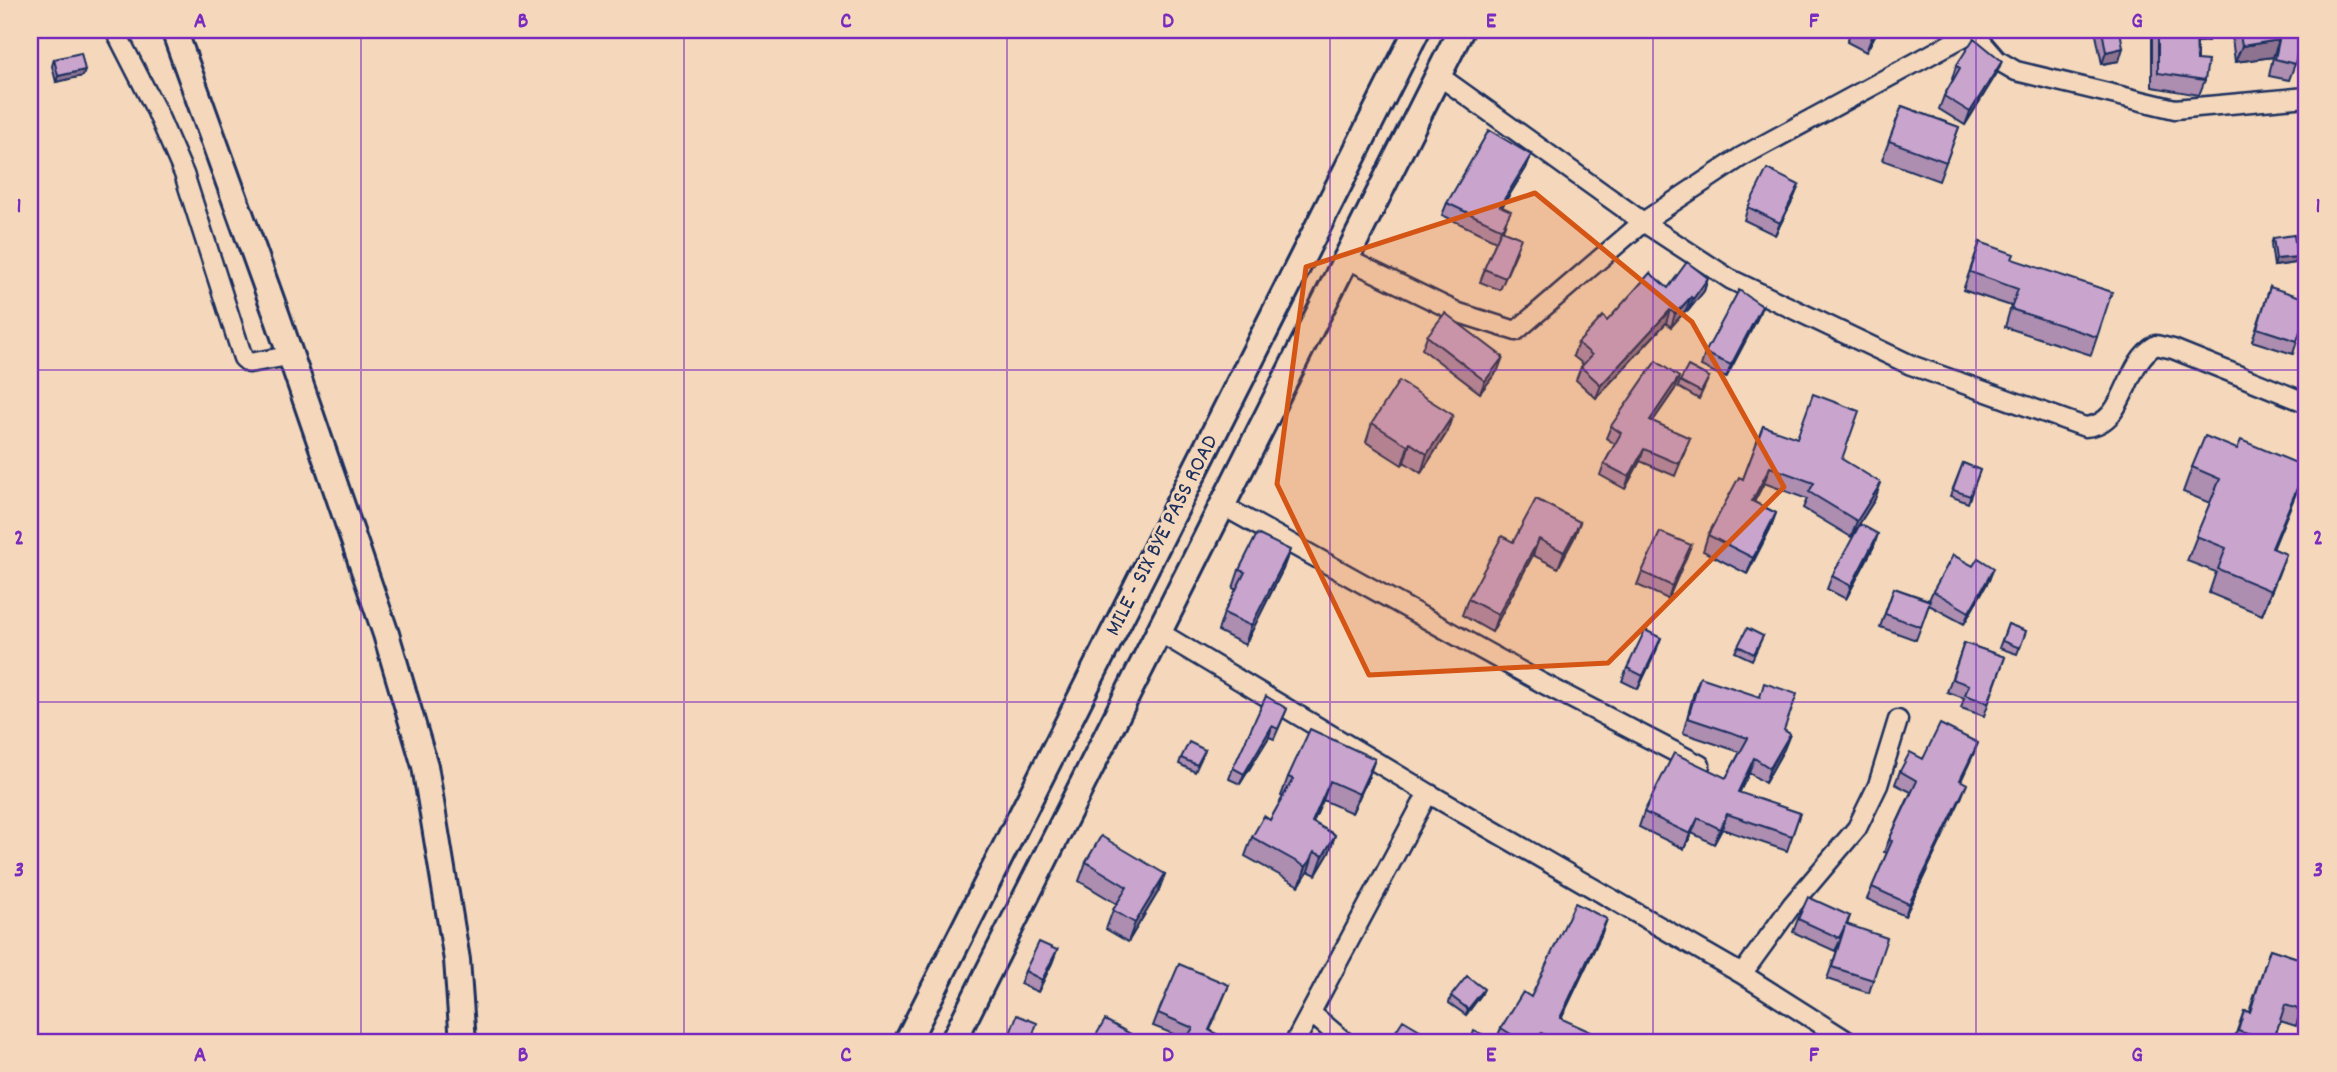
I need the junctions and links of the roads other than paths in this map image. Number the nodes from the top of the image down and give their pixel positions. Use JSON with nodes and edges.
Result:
{"nodes":[{"id":1,"x":115,"y":30,"type":"edge"},
{"id":2,"x":174,"y":30,"type":"edge"},
{"id":3,"x":1417,"y":30,"type":"edge"},
{"id":4,"x":1461,"y":30,"type":"edge"},
{"id":5,"x":1974,"y":31,"type":"edge"},
{"id":6,"x":1438,"y":75,"type":"junction"},
{"id":7,"x":2307,"y":97,"type":"edge"},
{"id":8,"x":1351,"y":163,"type":"junction"},
{"id":9,"x":1387,"y":179,"type":"junction"},
{"id":10,"x":1643,"y":222,"type":"junction"},
{"id":11,"x":1347,"y":259,"type":"junction"},
{"id":12,"x":289,"y":356,"type":"junction"},
{"id":13,"x":2307,"y":403,"type":"edge"},
{"id":14,"x":1223,"y":506,"type":"junction"},
{"id":15,"x":1159,"y":632,"type":"junction"},
{"id":16,"x":1898,"y":720,"type":"dead end"},
{"id":17,"x":1700,"y":765,"type":"edge"},
{"id":18,"x":1428,"y":793,"type":"junction"},
{"id":19,"x":1742,"y":974,"type":"junction"},
{"id":20,"x":1311,"y":1013,"type":"junction"},
{"id":21,"x":463,"y":1042,"type":"edge"},
{"id":22,"x":907,"y":1042,"type":"edge"},
{"id":23,"x":953,"y":1042,"type":"edge"},
{"id":24,"x":1295,"y":1042,"type":"edge"},
{"id":25,"x":1345,"y":1042,"type":"edge"},
{"id":26,"x":1849,"y":1042,"type":"edge"}],
"edges":[{"from":1,"to":12,"type":"street"},
{"from":2,"to":12,"type":"street"},
{"from":3,"to":8,"type":"street","name":"MILE - SIX BYE PASS ROAD"},
{"from":4,"to":6,"type":"street"},
{"from":5,"to":7,"type":"street"},
{"from":5,"to":10,"type":"street"},
{"from":6,"to":9,"type":"street"},
{"from":6,"to":10,"type":"street"},
{"from":8,"to":9,"type":"street"},
{"from":8,"to":22,"type":"street","name":"MILE - SIX BYE PASS ROAD"},
{"from":9,"to":11,"type":"street"},
{"from":10,"to":11,"type":"street"},
{"from":10,"to":13,"type":"street"},
{"from":11,"to":14,"type":"street"},
{"from":12,"to":21,"type":"street"},
{"from":14,"to":15,"type":"street"},
{"from":14,"to":17,"type":"street"},
{"from":15,"to":18,"type":"street"},
{"from":15,"to":23,"type":"street"},
{"from":16,"to":19,"type":"street"},
{"from":18,"to":19,"type":"street"},
{"from":18,"to":20,"type":"street"},
{"from":19,"to":26,"type":"street"},
{"from":20,"to":24,"type":"street"},
{"from":20,"to":25,"type":"street"}]}
